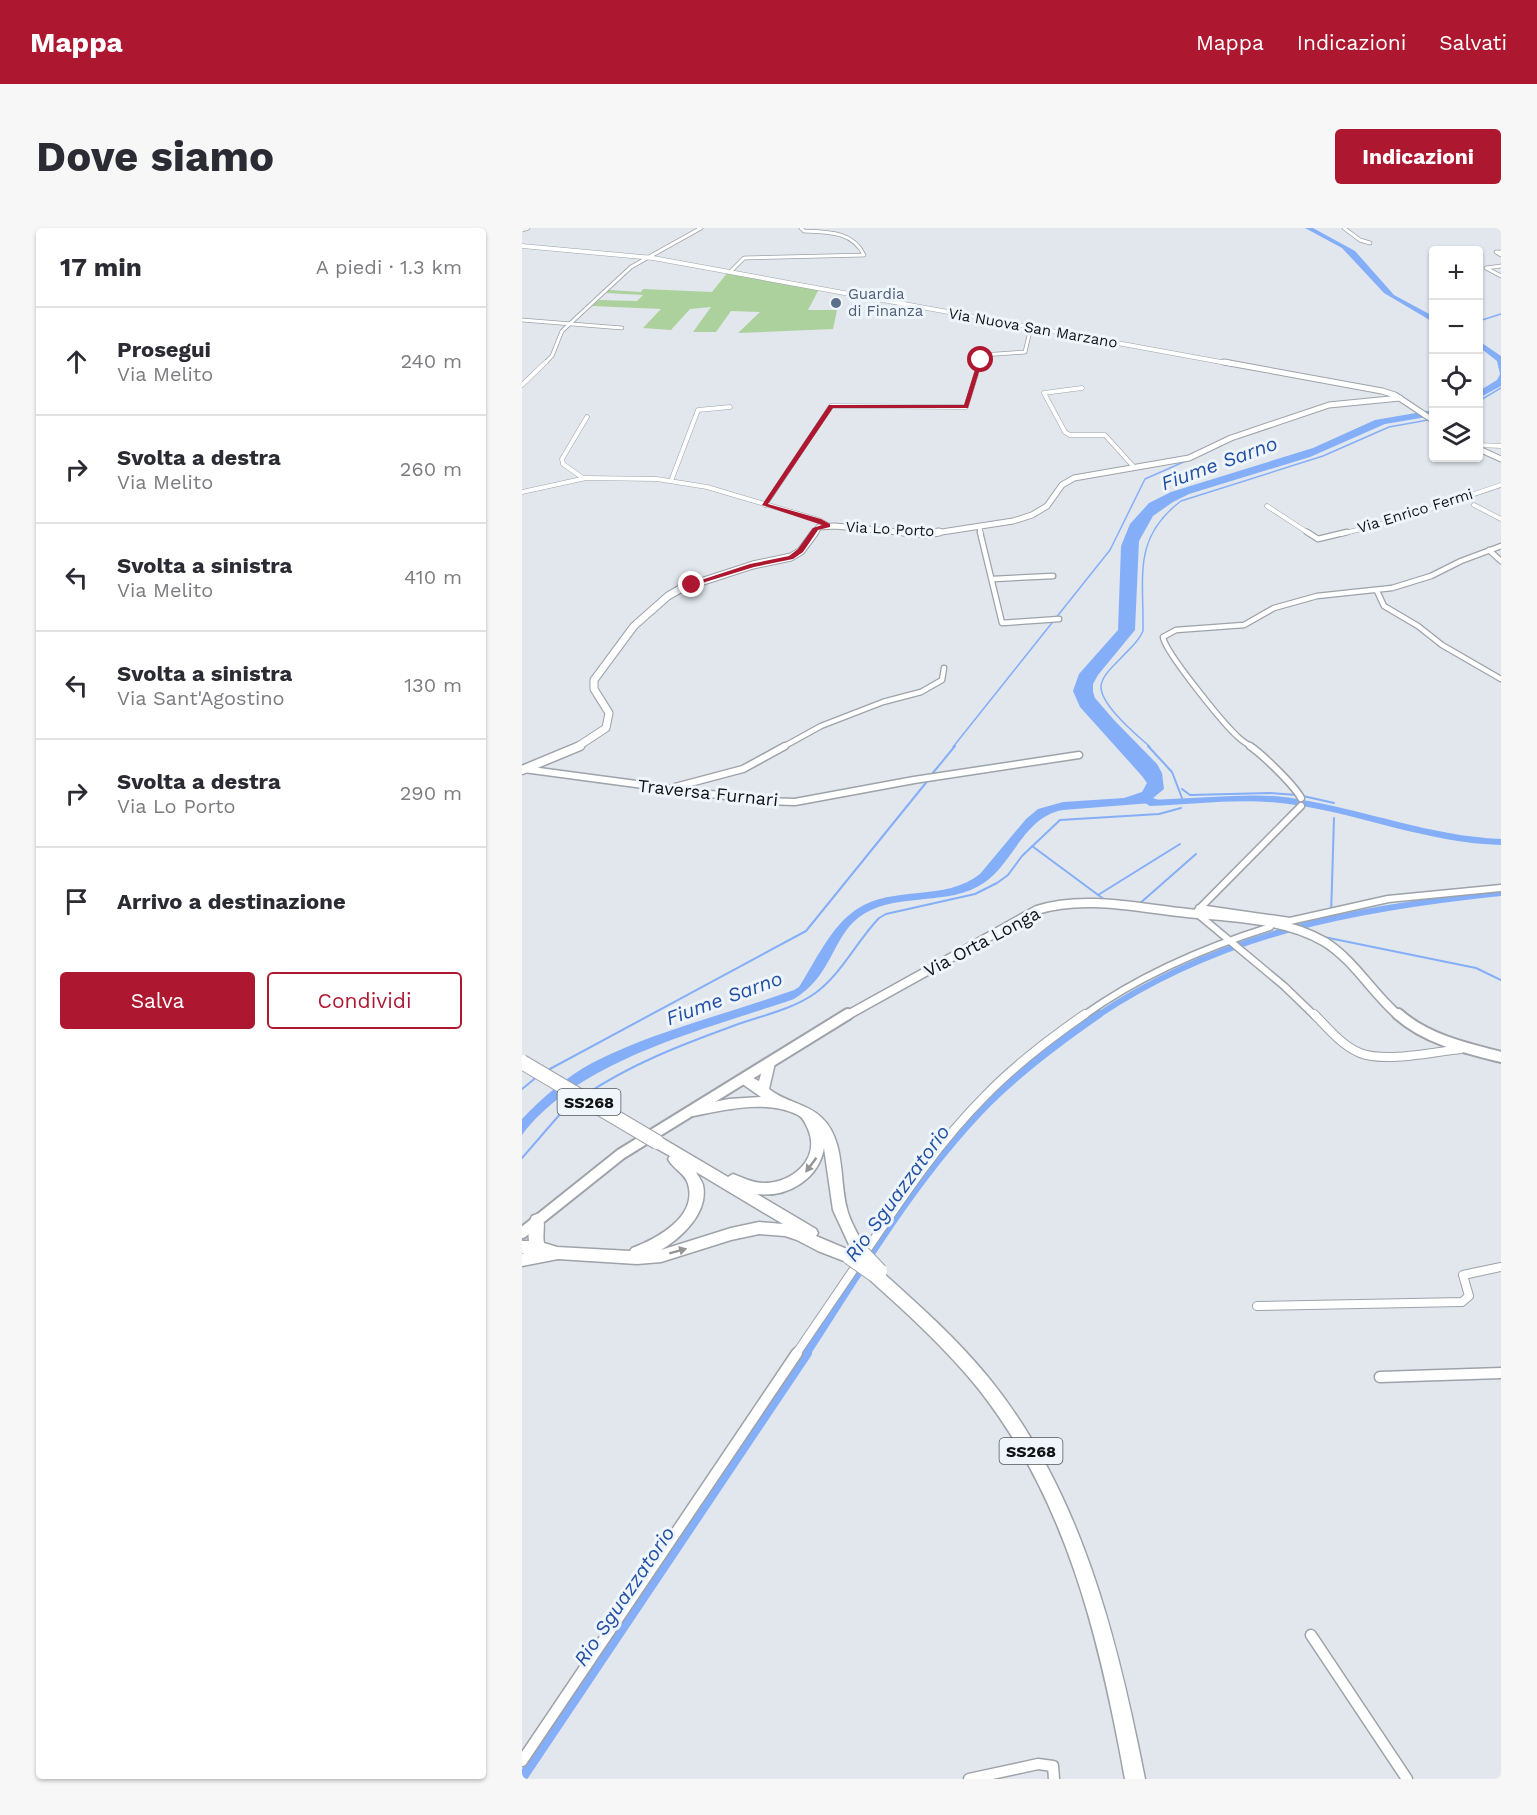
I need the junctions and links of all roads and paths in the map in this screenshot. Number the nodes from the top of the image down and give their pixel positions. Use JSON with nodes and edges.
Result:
{"nodes":[{"id":1,"x":701,"y":228,"type":"edge"},
{"id":2,"x":801,"y":228,"type":"edge"},
{"id":3,"x":1344,"y":228,"type":"edge"},
{"id":4,"x":1370,"y":243,"type":"dead end"},
{"id":5,"x":522,"y":246,"type":"edge"},
{"id":6,"x":649,"y":257,"type":"junction"},
{"id":7,"x":1501,"y":266,"type":"edge"},
{"id":8,"x":730,"y":272,"type":"junction"},
{"id":9,"x":1501,"y":276,"type":"edge"},
{"id":10,"x":522,"y":320,"type":"edge"},
{"id":11,"x":569,"y":324,"type":"junction"},
{"id":12,"x":1031,"y":327,"type":"junction"},
{"id":13,"x":622,"y":328,"type":"dead end"},
{"id":14,"x":522,"y":384,"type":"edge"},
{"id":15,"x":1082,"y":388,"type":"dead end"},
{"id":16,"x":1400,"y":398,"type":"junction"},
{"id":17,"x":730,"y":407,"type":"dead end"},
{"id":18,"x":587,"y":417,"type":"dead end"},
{"id":19,"x":1429,"y":418,"type":"edge"},
{"id":20,"x":1501,"y":446,"type":"edge"},
{"id":21,"x":1483,"y":447,"type":"edge"},
{"id":22,"x":1483,"y":449,"type":"edge"},
{"id":23,"x":1501,"y":459,"type":"edge"},
{"id":24,"x":1133,"y":466,"type":"junction"},
{"id":25,"x":583,"y":478,"type":"junction"},
{"id":26,"x":671,"y":481,"type":"junction"},
{"id":27,"x":1501,"y":485,"type":"edge"},
{"id":28,"x":522,"y":492,"type":"edge"},
{"id":29,"x":765,"y":505,"type":"junction"},
{"id":30,"x":1474,"y":505,"type":"dead end"},
{"id":31,"x":1266,"y":506,"type":"dead end"},
{"id":32,"x":1501,"y":519,"type":"edge"},
{"id":33,"x":828,"y":525,"type":"junction"},
{"id":34,"x":980,"y":526,"type":"junction"},
{"id":35,"x":1501,"y":546,"type":"edge"},
{"id":36,"x":1489,"y":550,"type":"junction"},
{"id":37,"x":1501,"y":561,"type":"edge"},
{"id":38,"x":1053,"y":576,"type":"dead end"},
{"id":39,"x":993,"y":579,"type":"junction"},
{"id":40,"x":1377,"y":591,"type":"junction"},
{"id":41,"x":1056,"y":618,"type":"dead end"},
{"id":42,"x":944,"y":668,"type":"dead end"},
{"id":43,"x":1501,"y":672,"type":"edge"},
{"id":44,"x":1493,"y":674,"type":"junction"},
{"id":45,"x":1501,"y":679,"type":"edge"},
{"id":46,"x":1079,"y":755,"type":"dead end"},
{"id":47,"x":523,"y":770,"type":"edge"},
{"id":48,"x":669,"y":788,"type":"junction"},
{"id":49,"x":1301,"y":798,"type":"dead end"},
{"id":50,"x":1301,"y":806,"type":"dead end"},
{"id":51,"x":1501,"y":888,"type":"edge"},
{"id":52,"x":1197,"y":912,"type":"junction"},
{"id":53,"x":1274,"y":926,"type":"junction"},
{"id":54,"x":1232,"y":944,"type":"junction"},
{"id":55,"x":1435,"y":1037,"type":"junction"},
{"id":56,"x":1466,"y":1048,"type":"junction"},
{"id":57,"x":1442,"y":1050,"type":"junction"},
{"id":58,"x":1501,"y":1056,"type":"edge"},
{"id":59,"x":522,"y":1062,"type":"edge"},
{"id":60,"x":769,"y":1064,"type":"junction"},
{"id":61,"x":745,"y":1079,"type":"junction"},
{"id":62,"x":763,"y":1089,"type":"junction"},
{"id":63,"x":753,"y":1102,"type":"junction"},
{"id":64,"x":780,"y":1104,"type":"junction"},
{"id":65,"x":693,"y":1111,"type":"junction"},
{"id":66,"x":805,"y":1113,"type":"junction"},
{"id":67,"x":657,"y":1142,"type":"junction"},
{"id":68,"x":680,"y":1156,"type":"junction"},
{"id":69,"x":537,"y":1220,"type":"junction"},
{"id":70,"x":522,"y":1233,"type":"edge"},
{"id":71,"x":522,"y":1247,"type":"edge"},
{"id":72,"x":538,"y":1247,"type":"junction"},
{"id":73,"x":853,"y":1252,"type":"junction"},
{"id":74,"x":558,"y":1253,"type":"junction"},
{"id":75,"x":620,"y":1256,"type":"junction"},
{"id":76,"x":522,"y":1260,"type":"edge"},
{"id":77,"x":1501,"y":1267,"type":"edge"},
{"id":78,"x":1257,"y":1306,"type":"dead end"},
{"id":79,"x":1501,"y":1373,"type":"edge"},
{"id":80,"x":1380,"y":1377,"type":"dead end"},
{"id":81,"x":1311,"y":1635,"type":"dead end"},
{"id":82,"x":522,"y":1761,"type":"edge"},
{"id":83,"x":969,"y":1779,"type":"edge"},
{"id":84,"x":1054,"y":1779,"type":"edge"},
{"id":85,"x":1135,"y":1779,"type":"edge"},
{"id":86,"x":1407,"y":1779,"type":"edge"}],
"edges":[{"from":1,"to":6,"type":"street"},
{"from":2,"to":8,"type":"street"},
{"from":3,"to":4,"type":"street"},
{"from":5,"to":6,"type":"street","name":"Via Nuova San Marzano"},
{"from":6,"to":8,"type":"street","name":"Via Nuova San Marzano"},
{"from":6,"to":11,"type":"street"},
{"from":7,"to":9,"type":"street"},
{"from":8,"to":12,"type":"street","name":"Via Nuova San Marzano"},
{"from":10,"to":11,"type":"street"},
{"from":11,"to":13,"type":"street"},
{"from":11,"to":14,"type":"street"},
{"from":12,"to":16,"type":"street","name":"Via Nuova San Marzano"},
{"from":12,"to":29,"type":"street"},
{"from":15,"to":24,"type":"street"},
{"from":16,"to":19,"type":"street","name":"Via Nuova San Marzano"},
{"from":16,"to":24,"type":"street","name":"Via Lo Porto"},
{"from":17,"to":26,"type":"street"},
{"from":18,"to":25,"type":"street"},
{"from":20,"to":21,"type":"street"},
{"from":22,"to":23,"type":"street"},
{"from":24,"to":34,"type":"street","name":"Via Lo Porto"},
{"from":25,"to":26,"type":"street"},
{"from":25,"to":28,"type":"street"},
{"from":26,"to":29,"type":"street"},
{"from":27,"to":31,"type":"street","name":"Via Enrico Fermi"},
{"from":29,"to":33,"type":"street"},
{"from":30,"to":32,"type":"street"},
{"from":33,"to":34,"type":"street","name":"Via Lo Porto"},
{"from":33,"to":47,"type":"street","name":"Via Lo Porto"},
{"from":34,"to":39,"type":"street"},
{"from":35,"to":36,"type":"street"},
{"from":36,"to":37,"type":"street"},
{"from":36,"to":40,"type":"street"},
{"from":38,"to":39,"type":"street"},
{"from":39,"to":41,"type":"street"},
{"from":40,"to":44,"type":"street"},
{"from":40,"to":49,"type":"street"},
{"from":42,"to":48,"type":"street"},
{"from":43,"to":44,"type":"street"},
{"from":44,"to":45,"type":"street"},
{"from":46,"to":48,"type":"street","name":"Traversa Furnari"},
{"from":47,"to":48,"type":"street","name":"Traversa Furnari"},
{"from":50,"to":52,"type":"street"},
{"from":51,"to":52,"type":"street"},
{"from":52,"to":53,"type":"street"},
{"from":52,"to":54,"type":"street","name":"Via Orta Longa"},
{"from":52,"to":60,"type":"street","name":"Via Orta Longa"},
{"from":53,"to":54,"type":"street"},
{"from":53,"to":55,"type":"street"},
{"from":54,"to":57,"type":"street","name":"Via Orta Longa"},
{"from":54,"to":82,"type":"street"},
{"from":55,"to":56,"type":"street"},
{"from":55,"to":57,"type":"street"},
{"from":56,"to":57,"type":"street","name":"Via Orta Longa"},
{"from":56,"to":58,"type":"street","name":"Via Orta Longa"},
{"from":59,"to":67,"type":"highway","number":"SS268","bridge":true},
{"from":60,"to":61,"type":"street","name":"Via Orta Longa"},
{"from":60,"to":62,"type":"highway"},
{"from":61,"to":62,"type":"highway"},
{"from":61,"to":63,"type":"highway"},
{"from":61,"to":65,"type":"street","name":"Via Orta Longa"},
{"from":62,"to":64,"type":"highway"},
{"from":63,"to":64,"type":"highway"},
{"from":63,"to":65,"type":"highway"},
{"from":64,"to":66,"type":"highway"},
{"from":65,"to":69,"type":"street","name":"Via Orta Longa"},
{"from":66,"to":68,"type":"highway","number":"SS268","one_way":true},
{"from":66,"to":73,"type":"highway"},
{"from":67,"to":68,"type":"highway","number":"SS268"},
{"from":67,"to":75,"type":"highway","number":"SS268"},
{"from":68,"to":73,"type":"highway","number":"SS268"},
{"from":69,"to":70,"type":"street","name":"Via Orta Longa"},
{"from":69,"to":72,"type":"highway"},
{"from":71,"to":72,"type":"highway","number":"SS268"},
{"from":72,"to":74,"type":"highway","number":"SS268"},
{"from":75,"to":73,"type":"highway","number":"SS268","one_way":true},
{"from":73,"to":85,"type":"highway","number":"SS268","bridge":true},
{"from":74,"to":75,"type":"highway","number":"SS268"},
{"from":74,"to":76,"type":"highway","number":"SS268"},
{"from":77,"to":78,"type":"street"},
{"from":79,"to":80,"type":"street"},
{"from":81,"to":86,"type":"street"},
{"from":83,"to":84,"type":"street"}]}
